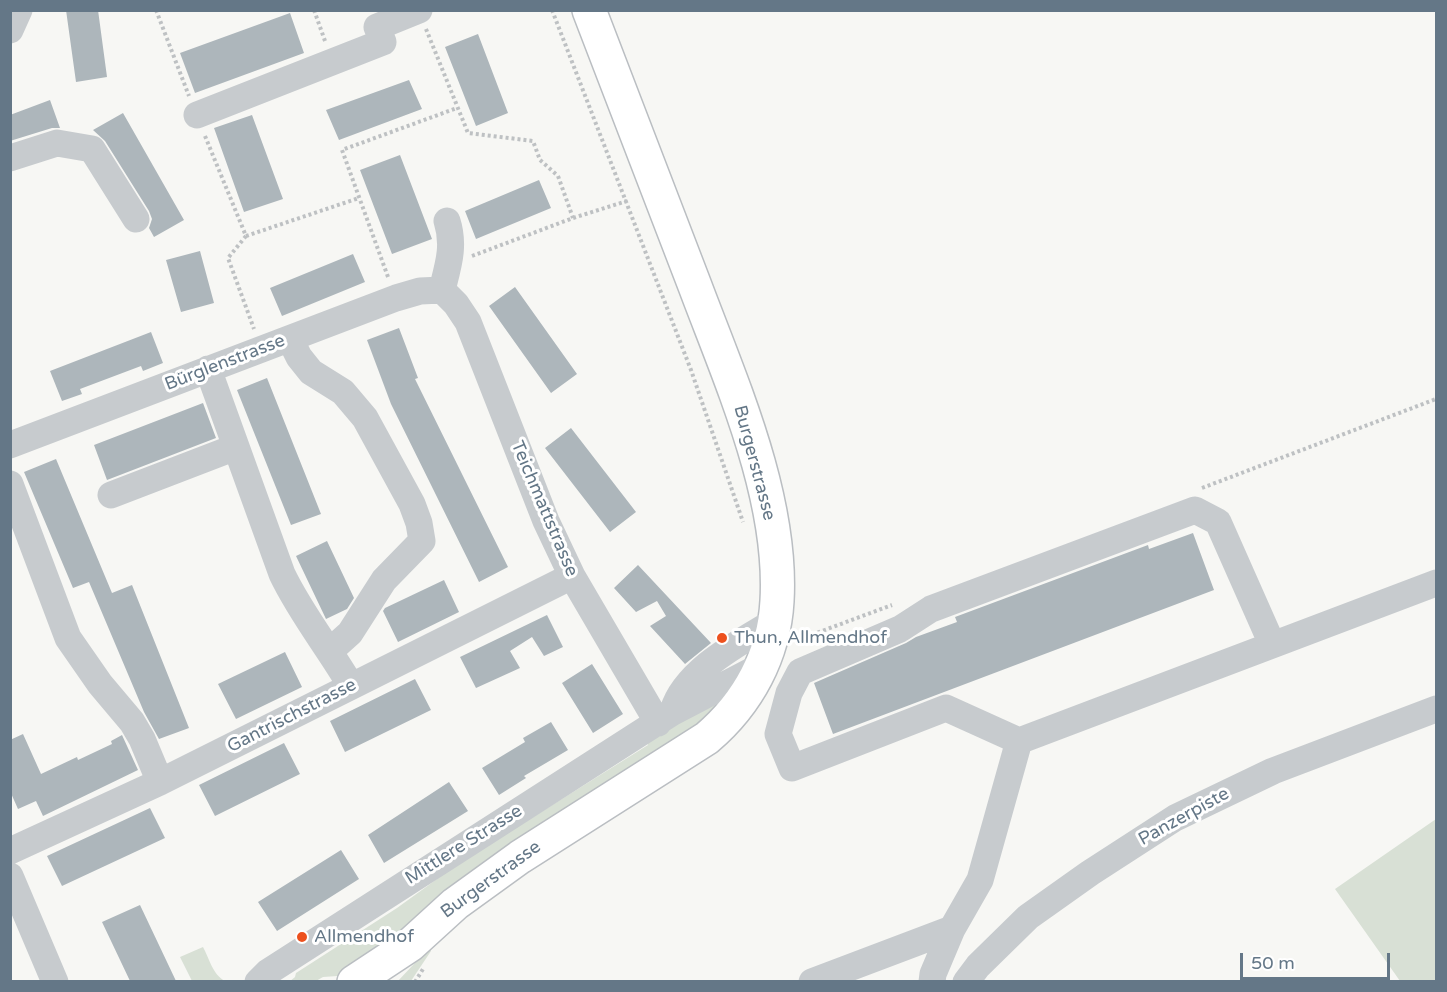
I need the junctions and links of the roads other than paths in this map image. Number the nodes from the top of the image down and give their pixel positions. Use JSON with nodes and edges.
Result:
{"nodes":[{"id":1,"x":19,"y":10,"type":"edge"},
{"id":2,"x":419,"y":10,"type":"edge"},
{"id":3,"x":589,"y":10,"type":"edge"},
{"id":4,"x":374,"y":19,"type":"edge"},
{"id":5,"x":10,"y":30,"type":"edge"},
{"id":6,"x":197,"y":115,"type":"road end"},
{"id":7,"x":10,"y":158,"type":"edge"},
{"id":8,"x":136,"y":219,"type":"dead end"},
{"id":9,"x":447,"y":221,"type":"dead end"},
{"id":10,"x":445,"y":278,"type":"junction"},
{"id":11,"x":290,"y":339,"type":"junction"},
{"id":12,"x":208,"y":369,"type":"junction"},
{"id":13,"x":10,"y":445,"type":"edge"},
{"id":14,"x":236,"y":447,"type":"junction"},
{"id":15,"x":10,"y":483,"type":"edge"},
{"id":16,"x":111,"y":495,"type":"dead end"},
{"id":17,"x":572,"y":576,"type":"junction"},
{"id":18,"x":1437,"y":583,"type":"edge"},
{"id":19,"x":775,"y":621,"type":"junction"},
{"id":20,"x":1272,"y":644,"type":"junction"},
{"id":21,"x":330,"y":651,"type":"junction"},
{"id":22,"x":763,"y":665,"type":"junction"},
{"id":23,"x":351,"y":686,"type":"junction"},
{"id":24,"x":1437,"y":709,"type":"edge"},
{"id":25,"x":666,"y":718,"type":"junction"},
{"id":26,"x":1019,"y":741,"type":"junction"},
{"id":27,"x":160,"y":782,"type":"junction"},
{"id":28,"x":10,"y":852,"type":"edge"},
{"id":29,"x":10,"y":876,"type":"edge"},
{"id":30,"x":952,"y":929,"type":"junction"},
{"id":31,"x":410,"y":945,"type":"junction"},
{"id":32,"x":55,"y":981,"type":"edge"},
{"id":33,"x":258,"y":981,"type":"edge"},
{"id":34,"x":354,"y":981,"type":"edge"},
{"id":35,"x":387,"y":981,"type":"edge"},
{"id":36,"x":812,"y":981,"type":"edge"},
{"id":37,"x":932,"y":981,"type":"edge"},
{"id":38,"x":966,"y":981,"type":"edge"}],
"edges":[{"from":1,"to":5,"type":"street"},
{"from":2,"to":4,"type":"street"},
{"from":3,"to":19,"type":"main road","name":"Burgerstrasse"},
{"from":4,"to":6,"type":"street"},
{"from":7,"to":8,"type":"street"},
{"from":9,"to":10,"type":"street"},
{"from":10,"to":11,"type":"street","name":"Bürglenstrasse"},
{"from":10,"to":17,"type":"street","name":"Teichmattstrasse"},
{"from":11,"to":12,"type":"street","name":"Bürglenstrasse"},
{"from":11,"to":21,"type":"street"},
{"from":12,"to":13,"type":"street","name":"Bürglenstrasse"},
{"from":12,"to":14,"type":"street"},
{"from":14,"to":16,"type":"street"},
{"from":14,"to":21,"type":"street"},
{"from":15,"to":27,"type":"street"},
{"from":17,"to":23,"type":"street","name":"Gantrischstrasse"},
{"from":17,"to":25,"type":"street","name":"Teichmattstrasse"},
{"from":18,"to":20,"type":"street"},
{"from":19,"to":22,"type":"main road","name":"Burgerstrasse"},
{"from":19,"to":25,"type":"street","name":"Mittlere Strasse"},
{"from":20,"to":26,"type":"street"},
{"from":20,"to":26,"type":"street"},
{"from":21,"to":23,"type":"street"},
{"from":22,"to":25,"type":"street","name":"Mittlere Strasse"},
{"from":22,"to":31,"type":"main road","name":"Burgerstrasse"},
{"from":23,"to":27,"type":"street","name":"Gantrischstrasse"},
{"from":24,"to":38,"type":"street","name":"Panzerpiste"},
{"from":25,"to":33,"type":"street","name":"Mittlere Strasse"},
{"from":26,"to":30,"type":"street"},
{"from":27,"to":28,"type":"street","name":"Gantrischstrasse"},
{"from":29,"to":32,"type":"street"},
{"from":30,"to":36,"type":"street"},
{"from":30,"to":37,"type":"street"},
{"from":31,"to":34,"type":"main road","name":"Burgerstrasse"},
{"from":31,"to":35,"type":"main road","name":"Burgerstrasse"}]}
